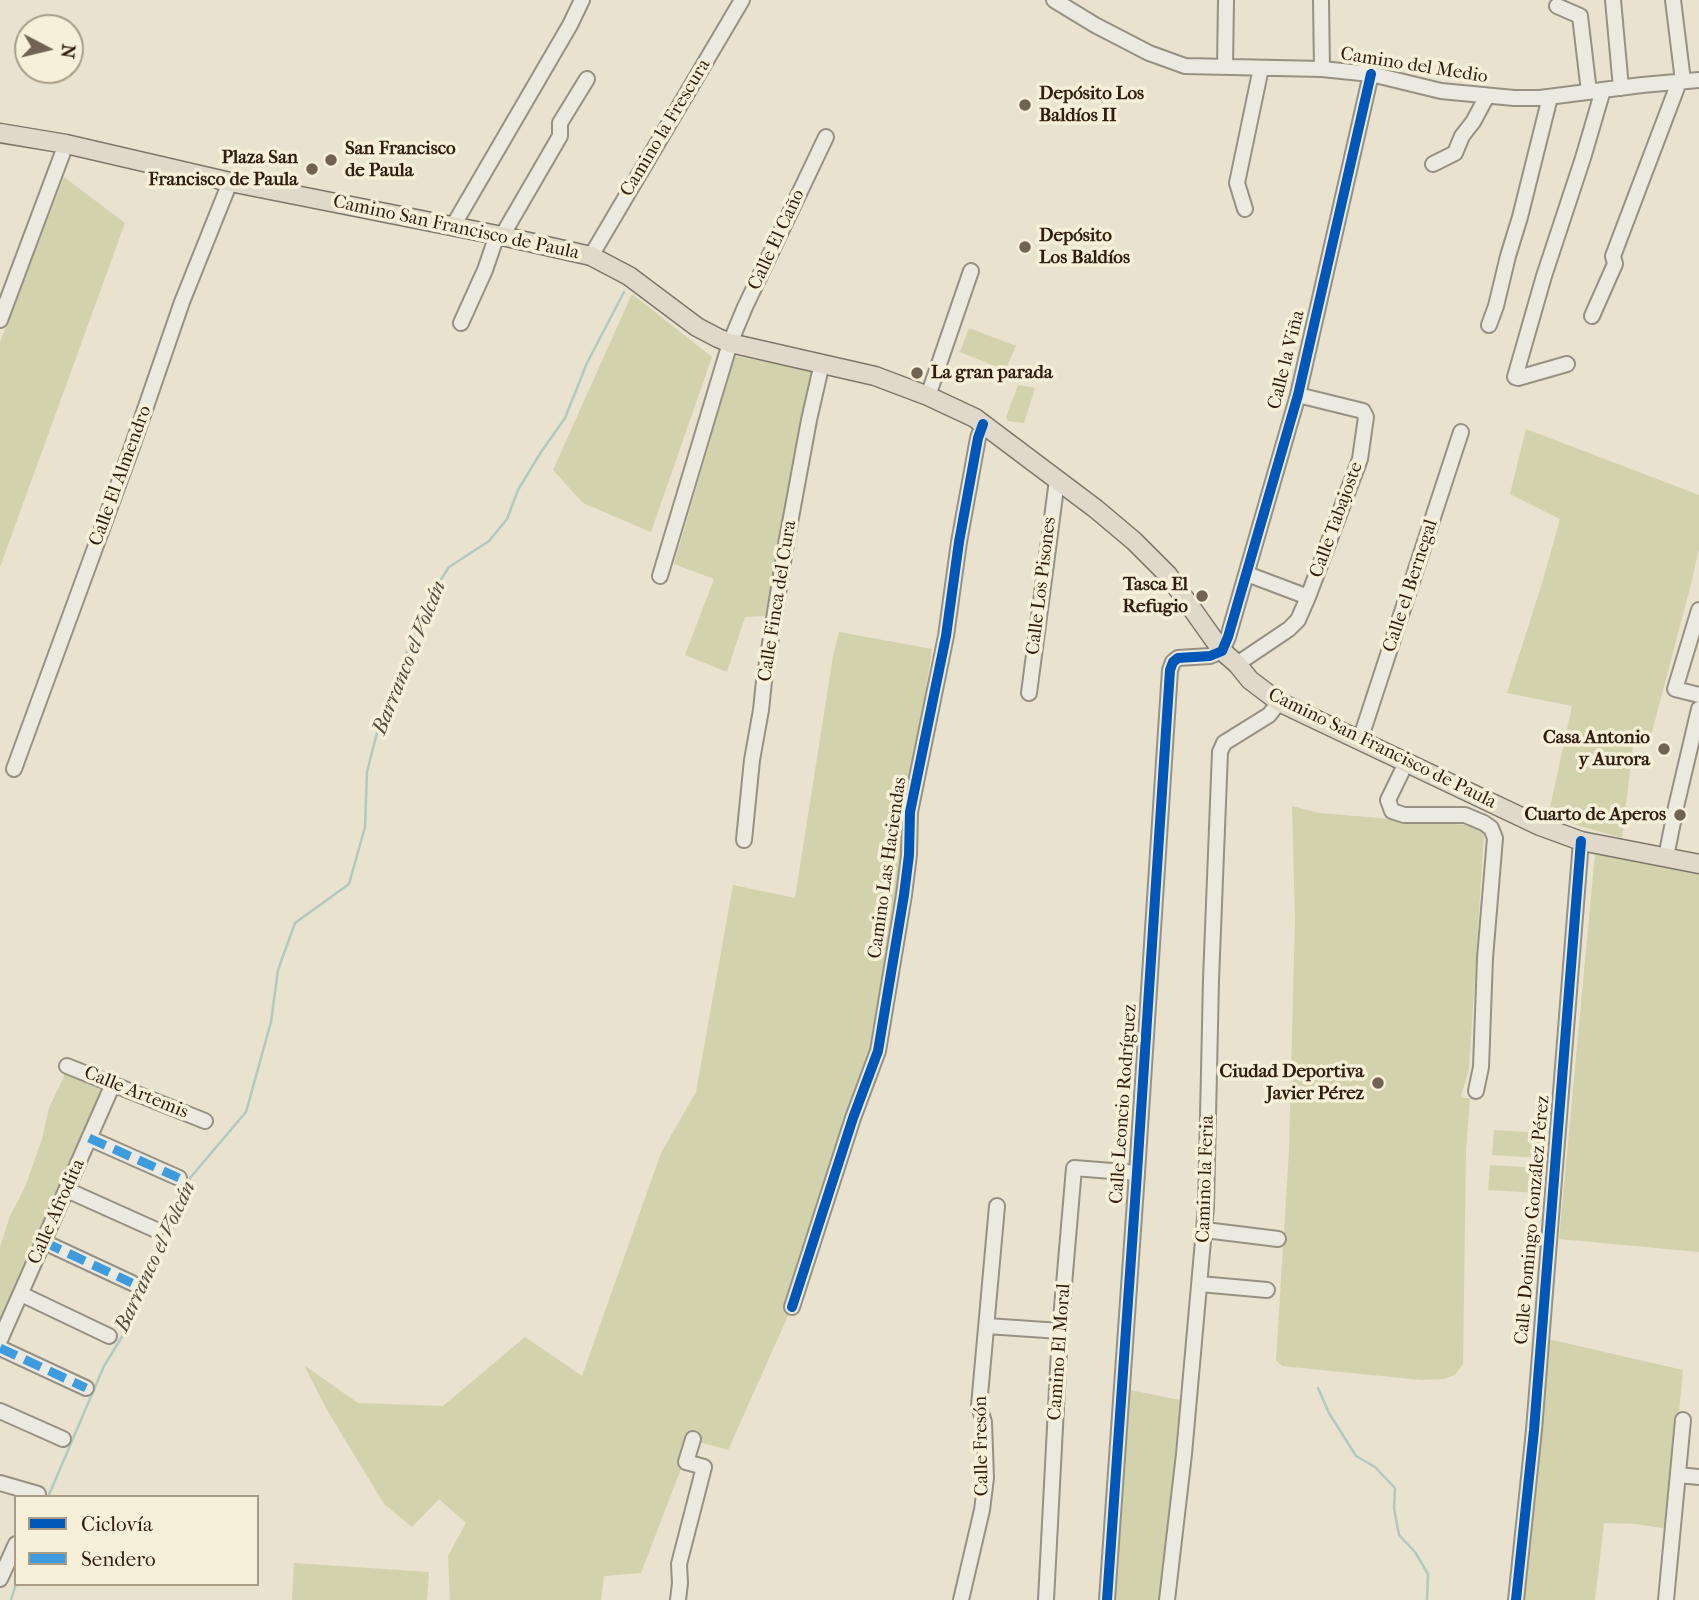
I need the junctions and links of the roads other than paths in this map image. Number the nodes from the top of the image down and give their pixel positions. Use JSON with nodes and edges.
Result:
{"nodes":[{"id":1,"x":582,"y":0,"type":"edge"},
{"id":2,"x":742,"y":0,"type":"edge"},
{"id":3,"x":1054,"y":0,"type":"edge"},
{"id":4,"x":1226,"y":0,"type":"edge"},
{"id":5,"x":1321,"y":0,"type":"edge"},
{"id":6,"x":1613,"y":0,"type":"edge"},
{"id":7,"x":1673,"y":0,"type":"edge"},
{"id":8,"x":1557,"y":6,"type":"dead end"},
{"id":9,"x":1225,"y":67,"type":"junction"},
{"id":10,"x":1261,"y":68,"type":"junction"},
{"id":11,"x":1322,"y":69,"type":"junction"},
{"id":12,"x":1371,"y":74,"type":"junction"},
{"id":13,"x":587,"y":79,"type":"dead end"},
{"id":14,"x":1699,"y":80,"type":"edge"},
{"id":15,"x":1681,"y":81,"type":"junction"},
{"id":16,"x":1621,"y":88,"type":"junction"},
{"id":17,"x":1596,"y":91,"type":"junction"},
{"id":18,"x":1487,"y":96,"type":"junction"},
{"id":19,"x":1550,"y":97,"type":"junction"},
{"id":20,"x":0,"y":133,"type":"edge"},
{"id":21,"x":825,"y":137,"type":"dead end"},
{"id":22,"x":66,"y":144,"type":"junction"},
{"id":23,"x":1433,"y":164,"type":"dead end"},
{"id":24,"x":230,"y":182,"type":"junction"},
{"id":25,"x":1245,"y":209,"type":"dead end"},
{"id":26,"x":453,"y":226,"type":"junction"},
{"id":27,"x":500,"y":235,"type":"junction"},
{"id":28,"x":591,"y":256,"type":"junction"},
{"id":29,"x":971,"y":271,"type":"dead end"},
{"id":30,"x":1592,"y":316,"type":"dead end"},
{"id":31,"x":0,"y":320,"type":"edge"},
{"id":32,"x":461,"y":323,"type":"dead end"},
{"id":33,"x":1489,"y":325,"type":"dead end"},
{"id":34,"x":730,"y":343,"type":"junction"},
{"id":35,"x":822,"y":363,"type":"junction"},
{"id":36,"x":1567,"y":364,"type":"dead end"},
{"id":37,"x":1298,"y":394,"type":"junction"},
{"id":38,"x":928,"y":396,"type":"junction"},
{"id":39,"x":983,"y":424,"type":"junction"},
{"id":40,"x":1461,"y":432,"type":"dead end"},
{"id":41,"x":1057,"y":480,"type":"junction"},
{"id":42,"x":1247,"y":574,"type":"junction"},
{"id":43,"x":660,"y":576,"type":"dead end"},
{"id":44,"x":1308,"y":597,"type":"junction"},
{"id":45,"x":1699,"y":610,"type":"edge"},
{"id":46,"x":1696,"y":631,"type":"edge"},
{"id":47,"x":1223,"y":650,"type":"junction"},
{"id":48,"x":1237,"y":664,"type":"junction"},
{"id":49,"x":1029,"y":693,"type":"dead end"},
{"id":50,"x":1699,"y":695,"type":"edge"},
{"id":51,"x":1279,"y":702,"type":"junction"},
{"id":52,"x":1699,"y":709,"type":"edge"},
{"id":53,"x":1695,"y":739,"type":"edge"},
{"id":54,"x":1360,"y":740,"type":"junction"},
{"id":55,"x":1406,"y":763,"type":"junction"},
{"id":56,"x":14,"y":769,"type":"dead end"},
{"id":57,"x":744,"y":840,"type":"dead end"},
{"id":58,"x":1581,"y":841,"type":"junction"},
{"id":59,"x":1666,"y":858,"type":"junction"},
{"id":60,"x":1699,"y":864,"type":"edge"},
{"id":61,"x":67,"y":1066,"type":"dead end"},
{"id":62,"x":113,"y":1084,"type":"junction"},
{"id":63,"x":1476,"y":1091,"type":"dead end"},
{"id":64,"x":205,"y":1121,"type":"dead end"},
{"id":65,"x":89,"y":1138,"type":"junction"},
{"id":66,"x":1137,"y":1173,"type":"junction"},
{"id":67,"x":180,"y":1178,"type":"dead end"},
{"id":68,"x":66,"y":1190,"type":"junction"},
{"id":69,"x":997,"y":1206,"type":"dead end"},
{"id":70,"x":156,"y":1230,"type":"dead end"},
{"id":71,"x":1205,"y":1230,"type":"junction"},
{"id":72,"x":1278,"y":1239,"type":"dead end"},
{"id":73,"x":44,"y":1242,"type":"junction"},
{"id":74,"x":132,"y":1283,"type":"dead end"},
{"id":75,"x":1200,"y":1284,"type":"junction"},
{"id":76,"x":1267,"y":1290,"type":"dead end"},
{"id":77,"x":21,"y":1294,"type":"junction"},
{"id":78,"x":792,"y":1307,"type":"dead end"},
{"id":79,"x":987,"y":1326,"type":"junction"},
{"id":80,"x":1060,"y":1331,"type":"junction"},
{"id":81,"x":109,"y":1336,"type":"dead end"},
{"id":82,"x":0,"y":1340,"type":"edge"},
{"id":83,"x":0,"y":1348,"type":"edge"},
{"id":84,"x":86,"y":1388,"type":"dead end"},
{"id":85,"x":0,"y":1411,"type":"edge"},
{"id":86,"x":1683,"y":1420,"type":"dead end"},
{"id":87,"x":63,"y":1439,"type":"dead end"},
{"id":88,"x":693,"y":1440,"type":"dead end"},
{"id":89,"x":1678,"y":1475,"type":"junction"},
{"id":90,"x":1699,"y":1477,"type":"edge"},
{"id":91,"x":0,"y":1483,"type":"edge"},
{"id":92,"x":35,"y":1495,"type":"edge"},
{"id":93,"x":14,"y":1548,"type":"edge"},
{"id":94,"x":0,"y":1579,"type":"edge"},
{"id":95,"x":678,"y":1600,"type":"edge"},
{"id":96,"x":961,"y":1600,"type":"edge"},
{"id":97,"x":1046,"y":1600,"type":"edge"},
{"id":98,"x":1107,"y":1600,"type":"edge"},
{"id":99,"x":1167,"y":1600,"type":"edge"},
{"id":100,"x":1516,"y":1600,"type":"edge"},
{"id":101,"x":1666,"y":1600,"type":"edge"}],
"edges":[{"from":1,"to":26,"type":"street"},
{"from":2,"to":28,"type":"street","name":"Camino la Frescura"},
{"from":3,"to":9,"type":"street","name":"Camino del Medio"},
{"from":4,"to":9,"type":"street"},
{"from":5,"to":11,"type":"street"},
{"from":6,"to":16,"type":"street"},
{"from":7,"to":15,"type":"street"},
{"from":8,"to":17,"type":"street"},
{"from":9,"to":10,"type":"street","name":"Camino del Medio"},
{"from":10,"to":11,"type":"street","name":"Camino del Medio"},
{"from":10,"to":25,"type":"street"},
{"from":11,"to":12,"type":"street","name":"Camino del Medio"},
{"from":12,"to":18,"type":"street","name":"Camino del Medio"},
{"from":12,"to":37,"type":"street","name":"Calle la Viña"},
{"from":13,"to":27,"type":"street"},
{"from":14,"to":15,"type":"street","name":"Camino del Medio"},
{"from":15,"to":16,"type":"street","name":"Camino del Medio"},
{"from":15,"to":30,"type":"street"},
{"from":16,"to":17,"type":"street","name":"Camino del Medio"},
{"from":17,"to":19,"type":"street","name":"Camino del Medio"},
{"from":17,"to":36,"type":"street"},
{"from":18,"to":19,"type":"street","name":"Camino del Medio"},
{"from":18,"to":23,"type":"street"},
{"from":19,"to":33,"type":"street"},
{"from":20,"to":22,"type":"main road","name":"Camino San Francisco de Paula"},
{"from":21,"to":34,"type":"street","name":"Calle El Caño"},
{"from":22,"to":24,"type":"main road","name":"Camino San Francisco de Paula"},
{"from":22,"to":31,"type":"street"},
{"from":24,"to":26,"type":"main road","name":"Camino San Francisco de Paula"},
{"from":24,"to":56,"type":"street","name":"Calle El Almendro"},
{"from":26,"to":27,"type":"main road","name":"Camino San Francisco de Paula"},
{"from":27,"to":28,"type":"main road","name":"Camino San Francisco de Paula"},
{"from":27,"to":32,"type":"street"},
{"from":28,"to":34,"type":"main road","name":"Camino San Francisco de Paula"},
{"from":29,"to":38,"type":"street"},
{"from":34,"to":35,"type":"main road","name":"Camino San Francisco de Paula"},
{"from":34,"to":43,"type":"street","name":"Calle El Caño"},
{"from":35,"to":38,"type":"main road","name":"Camino San Francisco de Paula"},
{"from":35,"to":57,"type":"street","name":"Calle Finca del Cura"},
{"from":37,"to":42,"type":"street","name":"Calle la Viña"},
{"from":37,"to":44,"type":"street","name":"Calle Tabajoste"},
{"from":38,"to":39,"type":"main road","name":"Camino San Francisco de Paula"},
{"from":39,"to":41,"type":"main road","name":"Camino San Francisco de Paula"},
{"from":39,"to":78,"type":"street","name":"Camino Las Haciendas"},
{"from":40,"to":54,"type":"street","name":"Calle el Bernegal"},
{"from":41,"to":47,"type":"main road","name":"Camino San Francisco de Paula"},
{"from":41,"to":49,"type":"street","name":"Calle Los Pisones"},
{"from":42,"to":44,"type":"street"},
{"from":42,"to":47,"type":"street","name":"Calle la Viña"},
{"from":44,"to":48,"type":"street","name":"Calle Tabajoste"},
{"from":45,"to":46,"type":"street"},
{"from":46,"to":50,"type":"street"},
{"from":47,"to":48,"type":"main road","name":"Camino San Francisco de Paula"},
{"from":47,"to":66,"type":"street","name":"Calle Leoncio Rodríguez"},
{"from":48,"to":51,"type":"main road","name":"Camino San Francisco de Paula"},
{"from":51,"to":54,"type":"main road","name":"Camino San Francisco de Paula"},
{"from":51,"to":71,"type":"street","name":"Camino la Feria"},
{"from":52,"to":53,"type":"street"},
{"from":53,"to":59,"type":"street"},
{"from":54,"to":55,"type":"main road","name":"Camino San Francisco de Paula"},
{"from":55,"to":58,"type":"main road","name":"Camino San Francisco de Paula"},
{"from":55,"to":63,"type":"street"},
{"from":58,"to":59,"type":"main road","name":"Camino San Francisco de Paula"},
{"from":58,"to":100,"type":"street","name":"Calle Domingo González Pérez"},
{"from":59,"to":60,"type":"main road","name":"Camino San Francisco de Paula"},
{"from":61,"to":62,"type":"street","name":"Calle Artemis"},
{"from":62,"to":64,"type":"street","name":"Calle Artemis"},
{"from":62,"to":65,"type":"street","name":"Calle Afrodita"},
{"from":65,"to":67,"type":"street"},
{"from":65,"to":68,"type":"street","name":"Calle Afrodita"},
{"from":66,"to":80,"type":"street","name":"Camino El Moral"},
{"from":66,"to":98,"type":"street","name":"Calle Leoncio Rodríguez"},
{"from":68,"to":70,"type":"street"},
{"from":68,"to":73,"type":"street","name":"Calle Afrodita"},
{"from":69,"to":79,"type":"street","name":"Calle Fresón"},
{"from":71,"to":72,"type":"street"},
{"from":71,"to":75,"type":"street","name":"Camino la Feria"},
{"from":73,"to":74,"type":"street"},
{"from":73,"to":77,"type":"street","name":"Calle Afrodita"},
{"from":75,"to":76,"type":"street"},
{"from":75,"to":99,"type":"street","name":"Camino la Feria"},
{"from":77,"to":81,"type":"street"},
{"from":77,"to":82,"type":"street","name":"Calle Afrodita"},
{"from":79,"to":80,"type":"street"},
{"from":79,"to":96,"type":"street","name":"Calle Fresón"},
{"from":80,"to":97,"type":"street","name":"Camino El Moral"},
{"from":83,"to":84,"type":"street"},
{"from":85,"to":87,"type":"street"},
{"from":86,"to":89,"type":"street"},
{"from":88,"to":95,"type":"street"},
{"from":89,"to":90,"type":"street"},
{"from":89,"to":101,"type":"street"},
{"from":91,"to":92,"type":"street"},
{"from":93,"to":94,"type":"street"}]}
